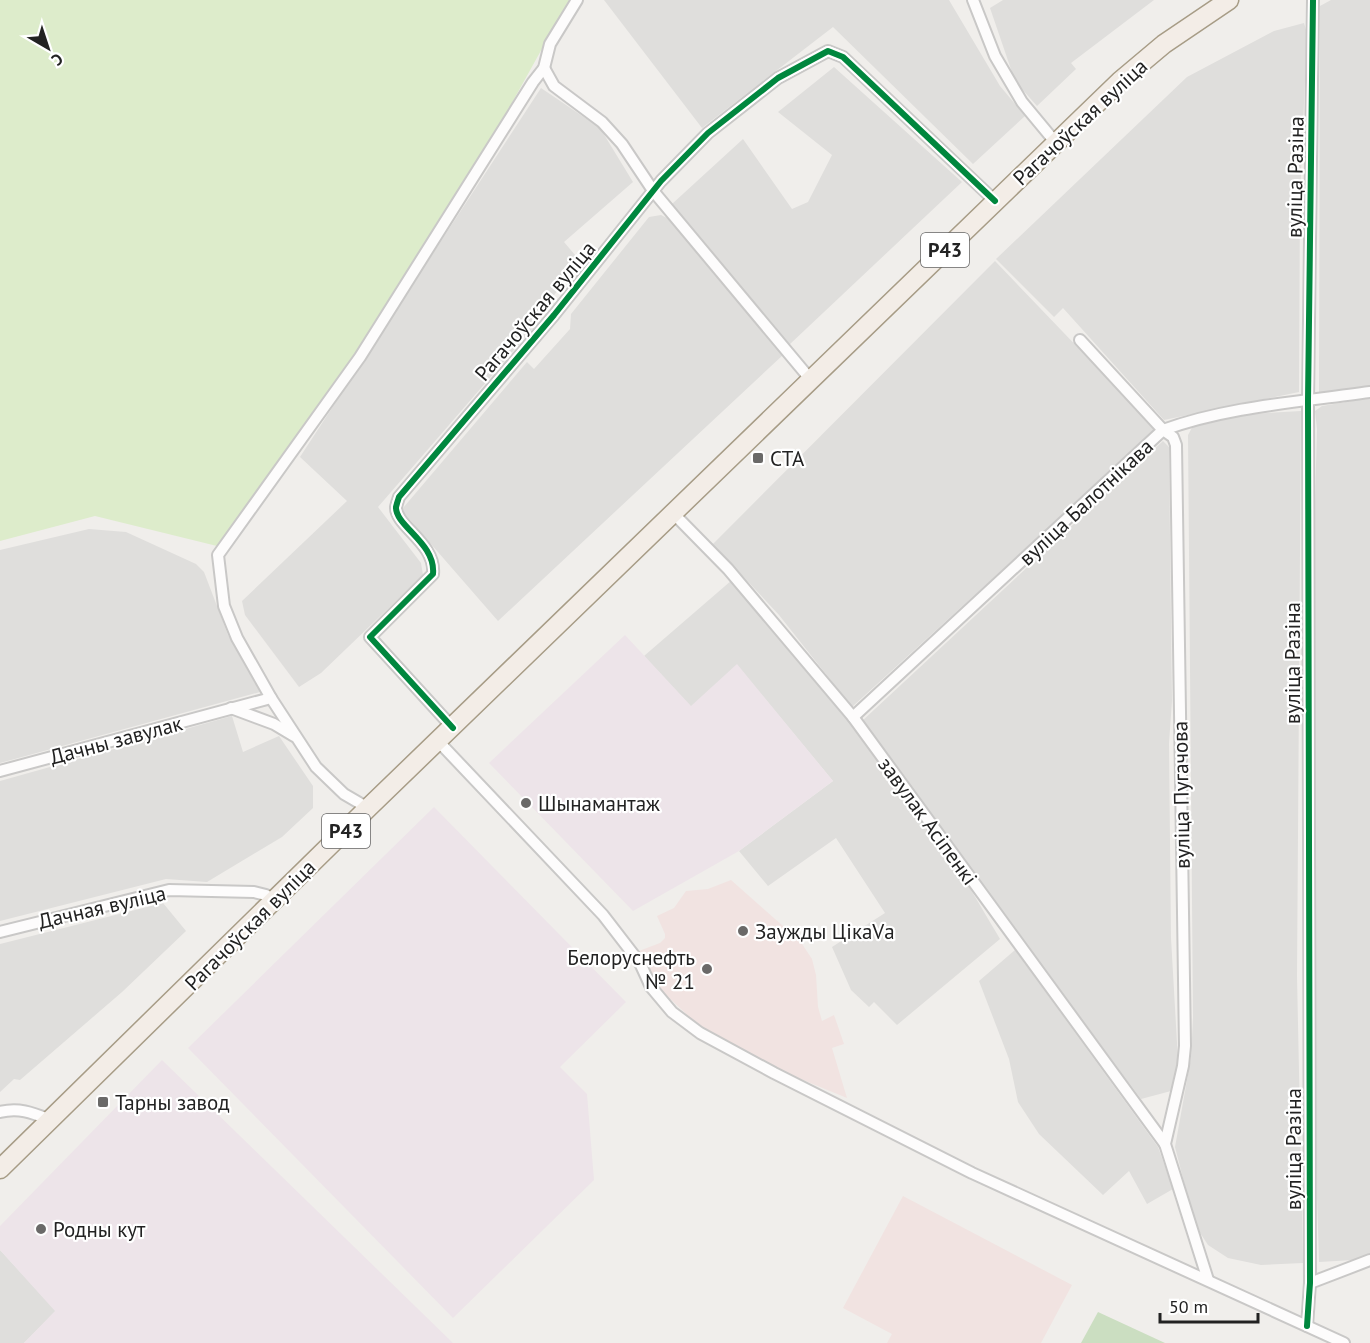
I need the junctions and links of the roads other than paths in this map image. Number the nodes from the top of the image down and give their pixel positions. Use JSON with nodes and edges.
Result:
{"nodes":[{"id":1,"x":577,"y":0,"type":"edge"},
{"id":2,"x":973,"y":0,"type":"edge"},
{"id":3,"x":1229,"y":0,"type":"edge"},
{"id":4,"x":1313,"y":0,"type":"edge"},
{"id":5,"x":544,"y":69,"type":"junction"},
{"id":6,"x":1056,"y":142,"type":"junction"},
{"id":7,"x":654,"y":192,"type":"junction"},
{"id":8,"x":995,"y":201,"type":"junction"},
{"id":9,"x":1080,"y":340,"type":"dead end"},
{"id":10,"x":810,"y":380,"type":"junction"},
{"id":11,"x":1370,"y":392,"type":"edge"},
{"id":12,"x":1308,"y":401,"type":"junction"},
{"id":13,"x":1163,"y":430,"type":"junction"},
{"id":14,"x":673,"y":513,"type":"junction"},
{"id":15,"x":271,"y":698,"type":"junction"},
{"id":16,"x":231,"y":708,"type":"junction"},
{"id":17,"x":853,"y":717,"type":"junction"},
{"id":18,"x":453,"y":728,"type":"junction"},
{"id":19,"x":297,"y":737,"type":"junction"},
{"id":20,"x":438,"y":741,"type":"junction"},
{"id":21,"x":0,"y":771,"type":"edge"},
{"id":22,"x":368,"y":808,"type":"junction"},
{"id":23,"x":274,"y":902,"type":"junction"},
{"id":24,"x":0,"y":932,"type":"edge"},
{"id":25,"x":0,"y":1112,"type":"edge"},
{"id":26,"x":51,"y":1120,"type":"junction"},
{"id":27,"x":1165,"y":1144,"type":"junction"},
{"id":28,"x":20,"y":1150,"type":"junction"},
{"id":29,"x":0,"y":1158,"type":"edge"},
{"id":30,"x":0,"y":1170,"type":"edge"},
{"id":31,"x":1370,"y":1260,"type":"edge"},
{"id":32,"x":1208,"y":1280,"type":"junction"},
{"id":33,"x":1310,"y":1283,"type":"junction"},
{"id":34,"x":1307,"y":1326,"type":"junction"},
{"id":35,"x":1344,"y":1343,"type":"edge"}],
"edges":[{"from":1,"to":5,"type":"street"},
{"from":2,"to":6,"type":"street"},
{"from":3,"to":6,"type":"main road","name":"Рагачоўская вуліца","number":"Р43"},
{"from":4,"to":12,"type":"street","name":"вуліца Разіна"},
{"from":5,"to":7,"type":"street"},
{"from":5,"to":15,"type":"street"},
{"from":6,"to":8,"type":"main road","name":"Рагачоўская вуліца","number":"Р43"},
{"from":7,"to":8,"type":"street","name":"Рагачоўская вуліца"},
{"from":7,"to":10,"type":"street"},
{"from":7,"to":18,"type":"street","name":"Рагачоўская вуліца"},
{"from":8,"to":10,"type":"main road","name":"Рагачоўская вуліца","number":"Р43"},
{"from":9,"to":13,"type":"street","name":"вуліца Пугачова"},
{"from":10,"to":14,"type":"main road","name":"Рагачоўская вуліца","number":"Р43"},
{"from":11,"to":12,"type":"street","name":"вуліца Балотнікава"},
{"from":12,"to":13,"type":"street","name":"вуліца Балотнікава"},
{"from":12,"to":33,"type":"street","name":"вуліца Разіна"},
{"from":13,"to":17,"type":"street","name":"вуліца Балотнікава"},
{"from":13,"to":27,"type":"street","name":"вуліца Пугачова"},
{"from":14,"to":17,"type":"street","name":"завулак Асіпенкі"},
{"from":14,"to":18,"type":"main road","name":"Рагачоўская вуліца","number":"Р43"},
{"from":15,"to":16,"type":"street","name":"Дачны завулак"},
{"from":15,"to":19,"type":"street"},
{"from":16,"to":19,"type":"street"},
{"from":16,"to":21,"type":"street","name":"Дачны завулак"},
{"from":17,"to":27,"type":"street","name":"завулак Асіпенкі"},
{"from":18,"to":20,"type":"main road","name":"Рагачоўская вуліца","number":"Р43"},
{"from":19,"to":22,"type":"street"},
{"from":20,"to":22,"type":"main road","name":"Рагачоўская вуліца","number":"Р43"},
{"from":20,"to":32,"type":"street"},
{"from":22,"to":23,"type":"main road","name":"Рагачоўская вуліца","number":"Р43"},
{"from":23,"to":24,"type":"street","name":"Дачная вуліца"},
{"from":23,"to":26,"type":"main road","name":"Рагачоўская вуліца","number":"Р43"},
{"from":25,"to":26,"type":"street"},
{"from":26,"to":28,"type":"main road","name":"Рагачоўская вуліца","number":"Р43"},
{"from":27,"to":32,"type":"street"},
{"from":28,"to":29,"type":"main road"},
{"from":28,"to":30,"type":"main road","name":"Рагачоўская вуліца","number":"Р43"},
{"from":31,"to":33,"type":"street"},
{"from":32,"to":34,"type":"street"},
{"from":33,"to":34,"type":"street","name":"вуліца Разіна"},
{"from":34,"to":35,"type":"street"}]}
